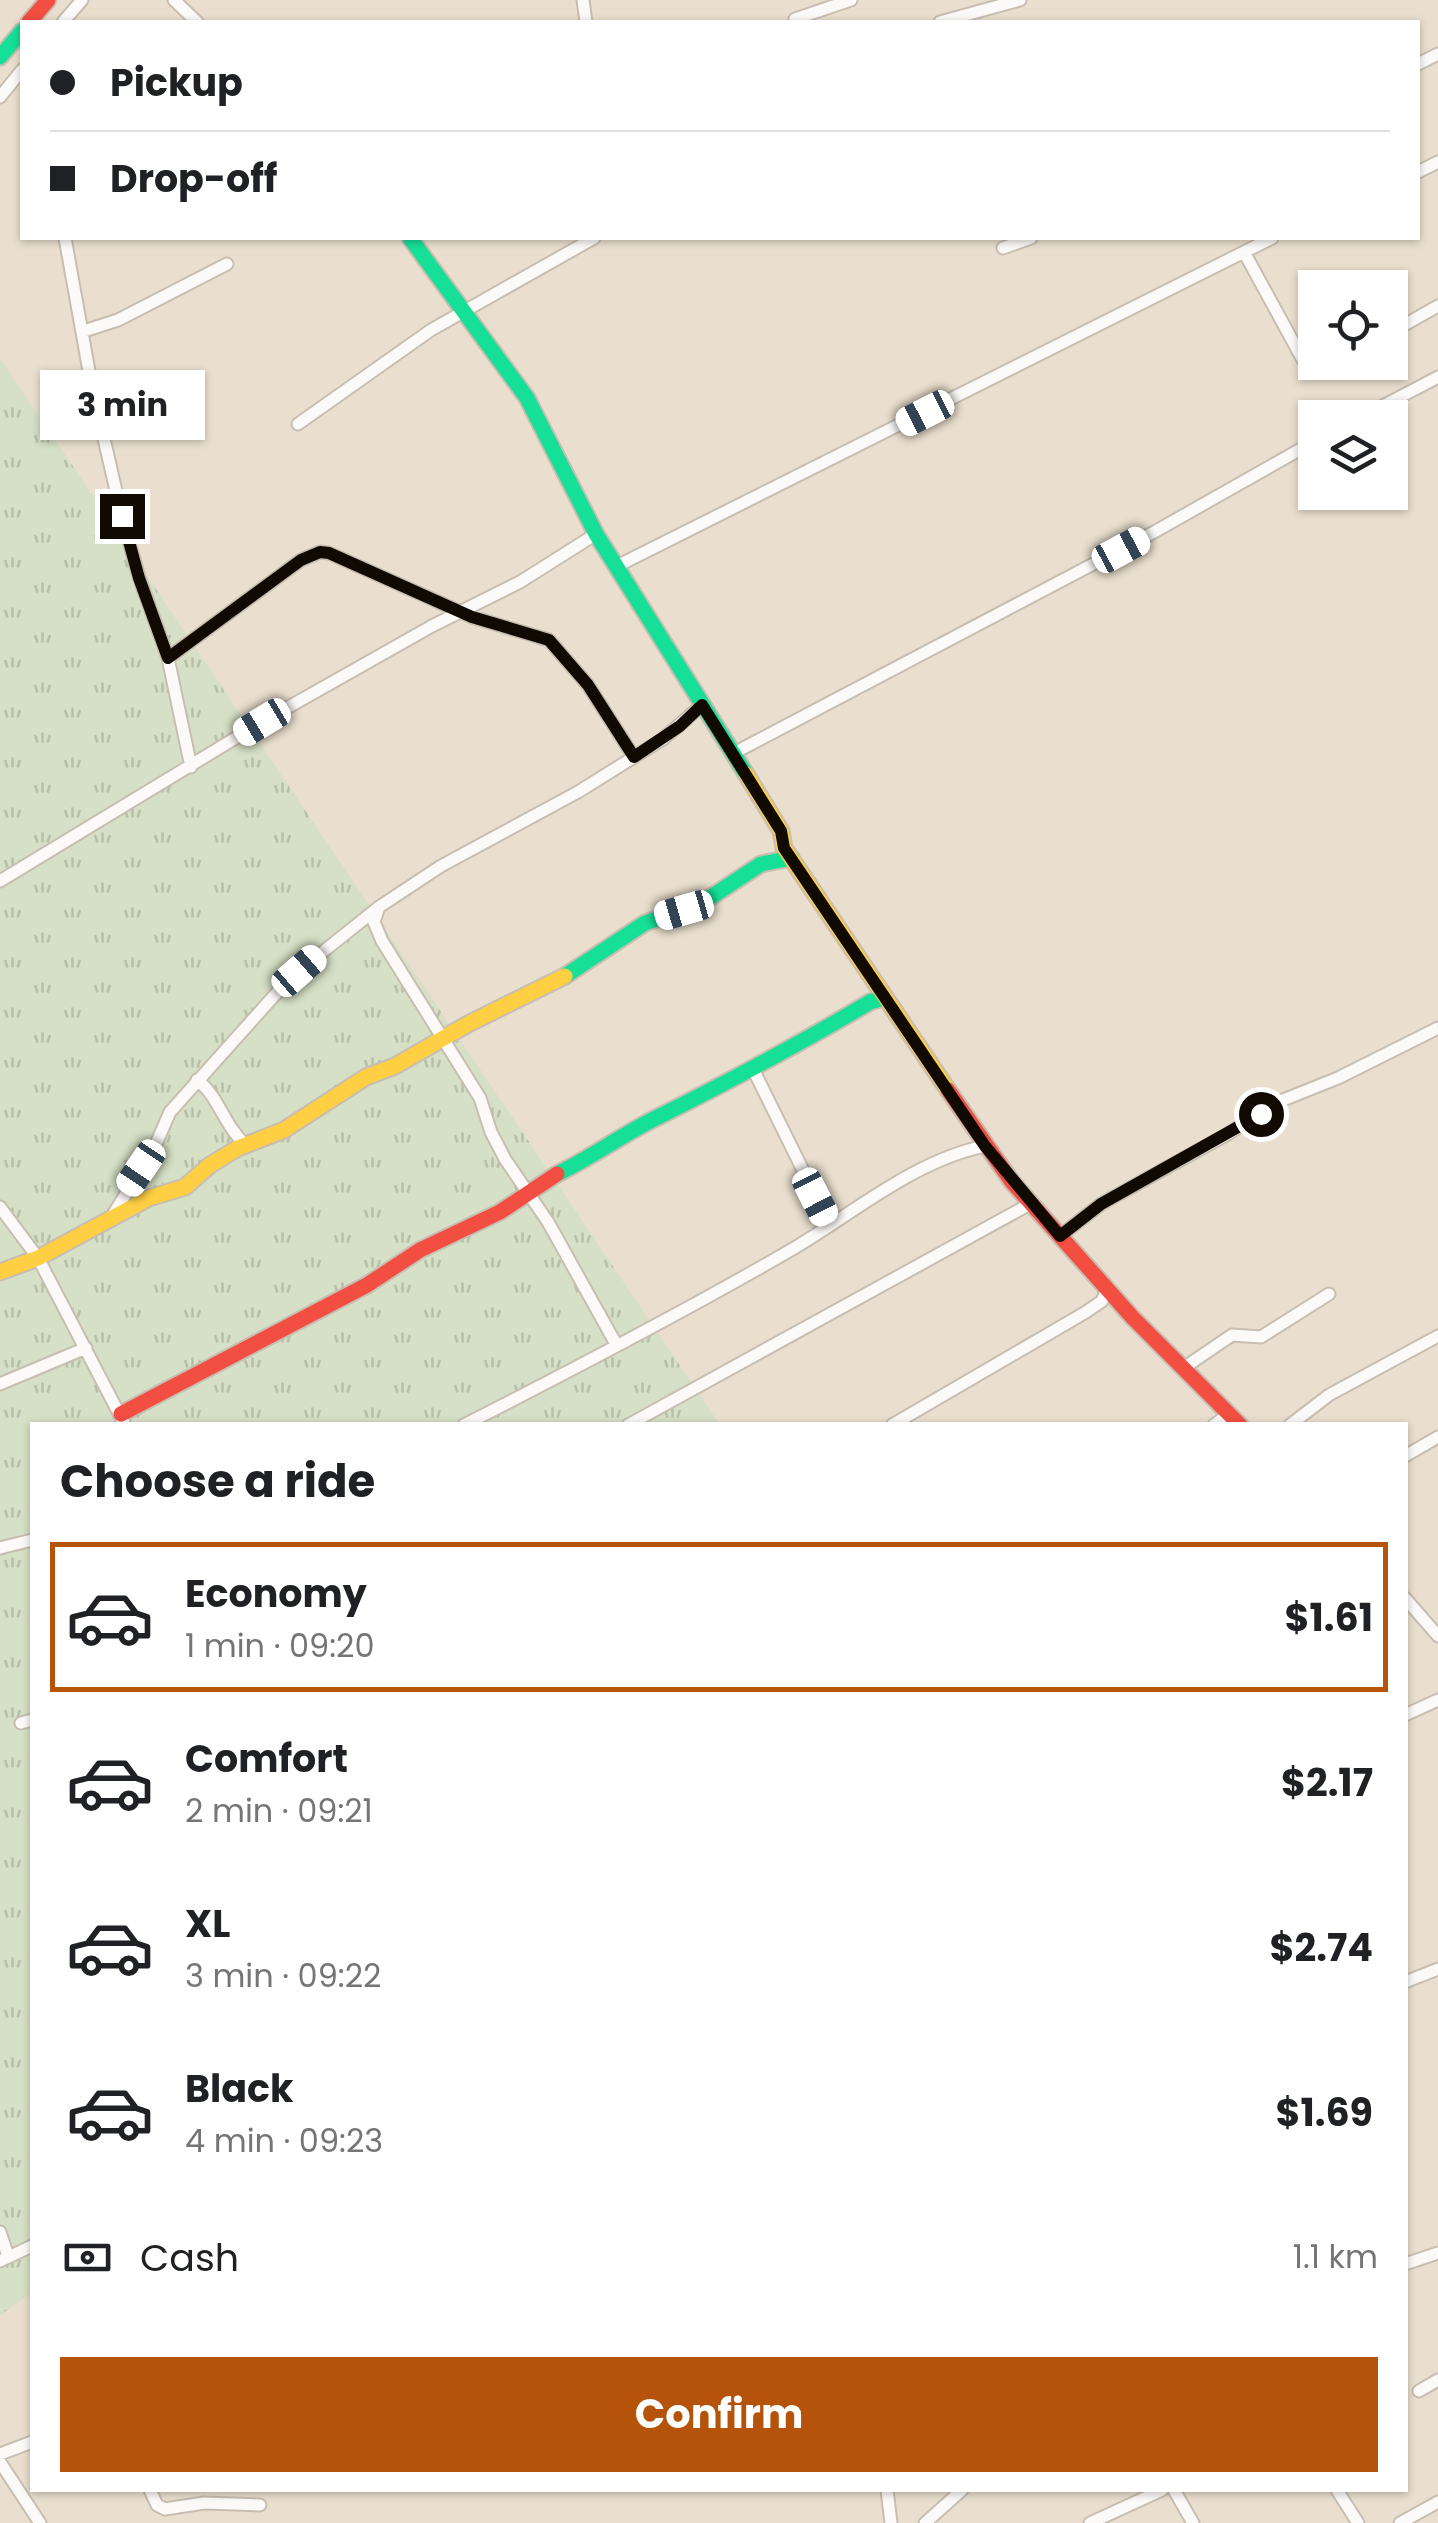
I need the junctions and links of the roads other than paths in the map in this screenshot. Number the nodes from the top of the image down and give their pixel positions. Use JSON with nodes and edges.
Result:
{"nodes":[{"id":1,"x":48,"y":0,"type":"edge"},
{"id":2,"x":82,"y":0,"type":"edge"},
{"id":3,"x":174,"y":0,"type":"edge"},
{"id":4,"x":851,"y":0,"type":"edge"},
{"id":5,"x":1020,"y":0,"type":"edge"},
{"id":6,"x":795,"y":19,"type":"dead end"},
{"id":7,"x":32,"y":20,"type":"edge"},
{"id":8,"x":65,"y":20,"type":"edge"},
{"id":9,"x":195,"y":20,"type":"edge"},
{"id":10,"x":947,"y":20,"type":"edge"},
{"id":11,"x":20,"y":33,"type":"edge"},
{"id":12,"x":0,"y":58,"type":"edge"},
{"id":13,"x":20,"y":75,"type":"edge"},
{"id":14,"x":0,"y":97,"type":"edge"},
{"id":15,"x":65,"y":240,"type":"edge"},
{"id":16,"x":412,"y":240,"type":"edge"},
{"id":17,"x":590,"y":240,"type":"edge"},
{"id":18,"x":1025,"y":240,"type":"edge"},
{"id":19,"x":1268,"y":240,"type":"edge"},
{"id":20,"x":1002,"y":248,"type":"dead end"},
{"id":21,"x":1244,"y":252,"type":"junction"},
{"id":22,"x":227,"y":264,"type":"dead end"},
{"id":23,"x":1438,"y":306,"type":"edge"},
{"id":24,"x":465,"y":310,"type":"junction"},
{"id":25,"x":1408,"y":323,"type":"edge"},
{"id":26,"x":84,"y":331,"type":"junction"},
{"id":27,"x":1298,"y":349,"type":"edge"},
{"id":28,"x":1438,"y":377,"type":"edge"},
{"id":29,"x":1394,"y":400,"type":"edge"},
{"id":30,"x":298,"y":424,"type":"dead end"},
{"id":31,"x":1298,"y":451,"type":"edge"},
{"id":32,"x":596,"y":534,"type":"junction"},
{"id":33,"x":617,"y":566,"type":"junction"},
{"id":34,"x":460,"y":612,"type":"junction"},
{"id":35,"x":168,"y":658,"type":"junction"},
{"id":36,"x":702,"y":705,"type":"junction"},
{"id":37,"x":734,"y":753,"type":"junction"},
{"id":38,"x":634,"y":757,"type":"junction"},
{"id":39,"x":191,"y":767,"type":"junction"},
{"id":40,"x":791,"y":858,"type":"junction"},
{"id":41,"x":0,"y":881,"type":"edge"},
{"id":42,"x":379,"y":907,"type":"junction"},
{"id":43,"x":883,"y":998,"type":"junction"},
{"id":44,"x":1438,"y":1028,"type":"edge"},
{"id":45,"x":442,"y":1040,"type":"junction"},
{"id":46,"x":754,"y":1071,"type":"junction"},
{"id":47,"x":196,"y":1080,"type":"junction"},
{"id":48,"x":245,"y":1144,"type":"junction"},
{"id":49,"x":985,"y":1146,"type":"junction"},
{"id":50,"x":528,"y":1192,"type":"junction"},
{"id":51,"x":1030,"y":1204,"type":"junction"},
{"id":52,"x":0,"y":1207,"type":"edge"},
{"id":53,"x":112,"y":1218,"type":"junction"},
{"id":54,"x":830,"y":1225,"type":"junction"},
{"id":55,"x":1060,"y":1236,"type":"junction"},
{"id":56,"x":38,"y":1258,"type":"junction"},
{"id":57,"x":0,"y":1272,"type":"edge"},
{"id":58,"x":1108,"y":1290,"type":"junction"},
{"id":59,"x":1329,"y":1294,"type":"dead end"},
{"id":60,"x":1438,"y":1336,"type":"edge"},
{"id":61,"x":616,"y":1344,"type":"junction"},
{"id":62,"x":86,"y":1348,"type":"junction"},
{"id":63,"x":1185,"y":1367,"type":"junction"},
{"id":64,"x":0,"y":1384,"type":"edge"},
{"id":65,"x":123,"y":1419,"type":"edge"},
{"id":66,"x":1235,"y":1420,"type":"edge"},
{"id":67,"x":470,"y":1422,"type":"edge"},
{"id":68,"x":633,"y":1422,"type":"edge"},
{"id":69,"x":897,"y":1422,"type":"edge"},
{"id":70,"x":1294,"y":1422,"type":"edge"},
{"id":71,"x":1438,"y":1438,"type":"edge"},
{"id":72,"x":1408,"y":1454,"type":"edge"},
{"id":73,"x":30,"y":1540,"type":"edge"},
{"id":74,"x":0,"y":1548,"type":"edge"},
{"id":75,"x":1408,"y":1600,"type":"edge"},
{"id":76,"x":1432,"y":1619,"type":"edge"},
{"id":77,"x":1438,"y":1636,"type":"edge"},
{"id":78,"x":1438,"y":1700,"type":"edge"},
{"id":79,"x":1408,"y":1713,"type":"edge"},
{"id":80,"x":1438,"y":1969,"type":"edge"},
{"id":81,"x":1408,"y":1981,"type":"edge"},
{"id":82,"x":0,"y":2232,"type":"edge"},
{"id":83,"x":30,"y":2247,"type":"edge"},
{"id":84,"x":1438,"y":2253,"type":"edge"},
{"id":85,"x":4,"y":2258,"type":"edge"},
{"id":86,"x":1408,"y":2263,"type":"edge"},
{"id":87,"x":1438,"y":2380,"type":"edge"},
{"id":88,"x":1419,"y":2391,"type":"dead end"},
{"id":89,"x":30,"y":2443,"type":"edge"},
{"id":90,"x":0,"y":2458,"type":"edge"},
{"id":91,"x":151,"y":2492,"type":"edge"},
{"id":92,"x":888,"y":2492,"type":"edge"},
{"id":93,"x":960,"y":2492,"type":"edge"},
{"id":94,"x":1158,"y":2492,"type":"edge"},
{"id":95,"x":1175,"y":2492,"type":"edge"},
{"id":96,"x":1338,"y":2492,"type":"edge"},
{"id":97,"x":1438,"y":2502,"type":"edge"},
{"id":98,"x":260,"y":2506,"type":"dead end"},
{"id":99,"x":40,"y":2523,"type":"edge"},
{"id":100,"x":891,"y":2523,"type":"edge"},
{"id":101,"x":925,"y":2523,"type":"edge"},
{"id":102,"x":1090,"y":2523,"type":"edge"},
{"id":103,"x":1193,"y":2523,"type":"edge"},
{"id":104,"x":1358,"y":2523,"type":"edge"},
{"id":105,"x":1400,"y":2523,"type":"edge"}],
"edges":[{"from":1,"to":7,"type":"main road"},
{"from":2,"to":8,"type":"street"},
{"from":3,"to":9,"type":"street"},
{"from":4,"to":6,"type":"street"},
{"from":5,"to":10,"type":"street"},
{"from":11,"to":12,"type":"main road"},
{"from":13,"to":14,"type":"street"},
{"from":15,"to":26,"type":"street"},
{"from":16,"to":24,"type":"main road"},
{"from":17,"to":24,"type":"street"},
{"from":18,"to":20,"type":"street"},
{"from":19,"to":21,"type":"street"},
{"from":21,"to":27,"type":"street"},
{"from":21,"to":33,"type":"street"},
{"from":22,"to":26,"type":"street"},
{"from":23,"to":25,"type":"street"},
{"from":24,"to":30,"type":"street"},
{"from":24,"to":32,"type":"main road"},
{"from":26,"to":35,"type":"street"},
{"from":28,"to":29,"type":"street"},
{"from":31,"to":37,"type":"street"},
{"from":32,"to":33,"type":"main road"},
{"from":32,"to":34,"type":"street"},
{"from":33,"to":36,"type":"main road"},
{"from":34,"to":35,"type":"street"},
{"from":34,"to":38,"type":"street"},
{"from":34,"to":39,"type":"street"},
{"from":35,"to":39,"type":"street"},
{"from":36,"to":37,"type":"main road"},
{"from":36,"to":38,"type":"street"},
{"from":37,"to":40,"type":"main road"},
{"from":38,"to":42,"type":"street"},
{"from":39,"to":41,"type":"street"},
{"from":40,"to":43,"type":"main road"},
{"from":40,"to":45,"type":"main road"},
{"from":42,"to":45,"type":"street"},
{"from":42,"to":47,"type":"street"},
{"from":43,"to":46,"type":"main road"},
{"from":43,"to":49,"type":"main road"},
{"from":44,"to":55,"type":"street"},
{"from":45,"to":48,"type":"main road"},
{"from":45,"to":50,"type":"street"},
{"from":46,"to":50,"type":"main road"},
{"from":46,"to":54,"type":"street"},
{"from":47,"to":48,"type":"street"},
{"from":47,"to":53,"type":"street"},
{"from":48,"to":53,"type":"main road"},
{"from":49,"to":51,"type":"main road"},
{"from":49,"to":54,"type":"street"},
{"from":50,"to":61,"type":"street"},
{"from":50,"to":65,"type":"main road"},
{"from":51,"to":55,"type":"main road"},
{"from":51,"to":68,"type":"street"},
{"from":52,"to":56,"type":"street"},
{"from":53,"to":56,"type":"main road"},
{"from":54,"to":61,"type":"street"},
{"from":55,"to":58,"type":"main road"},
{"from":56,"to":57,"type":"main road"},
{"from":56,"to":62,"type":"street"},
{"from":58,"to":63,"type":"main road"},
{"from":58,"to":69,"type":"street"},
{"from":59,"to":63,"type":"street"},
{"from":60,"to":70,"type":"street"},
{"from":61,"to":67,"type":"street"},
{"from":62,"to":64,"type":"street"},
{"from":62,"to":65,"type":"street"},
{"from":63,"to":66,"type":"main road"},
{"from":71,"to":72,"type":"street"},
{"from":73,"to":74,"type":"street"},
{"from":75,"to":76,"type":"street"},
{"from":76,"to":77,"type":"street"},
{"from":78,"to":79,"type":"street"},
{"from":80,"to":81,"type":"street"},
{"from":82,"to":85,"type":"street"},
{"from":83,"to":85,"type":"street"},
{"from":84,"to":86,"type":"street"},
{"from":87,"to":88,"type":"street"},
{"from":89,"to":90,"type":"street"},
{"from":90,"to":99,"type":"street"},
{"from":91,"to":98,"type":"street"},
{"from":92,"to":100,"type":"street"},
{"from":93,"to":101,"type":"street"},
{"from":94,"to":102,"type":"street"},
{"from":95,"to":103,"type":"street"},
{"from":96,"to":104,"type":"street"},
{"from":97,"to":105,"type":"street"}]}
